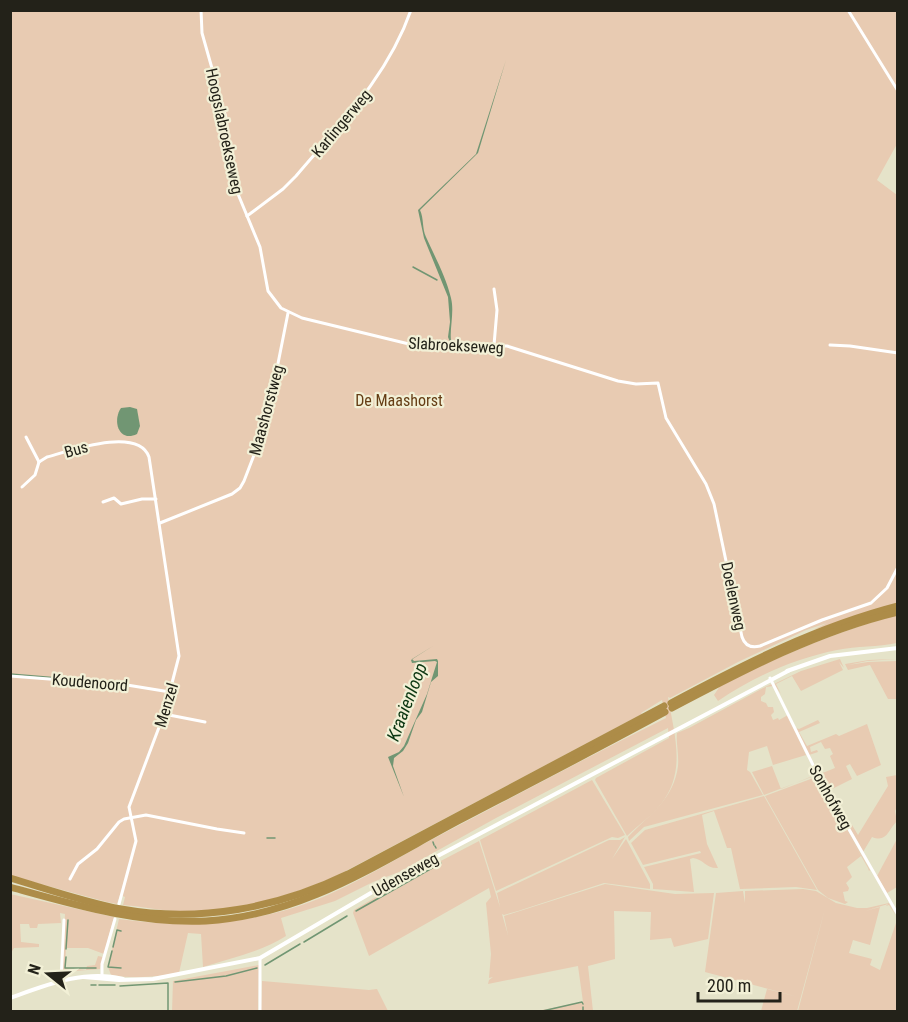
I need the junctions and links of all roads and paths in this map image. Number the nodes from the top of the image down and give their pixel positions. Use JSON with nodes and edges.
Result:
{"nodes":[{"id":1,"x":201,"y":10,"type":"edge"},
{"id":2,"x":411,"y":10,"type":"edge"},
{"id":3,"x":848,"y":10,"type":"edge"},
{"id":4,"x":897,"y":90,"type":"edge"},
{"id":5,"x":247,"y":216,"type":"junction"},
{"id":6,"x":494,"y":289,"type":"dead end"},
{"id":7,"x":288,"y":313,"type":"junction"},
{"id":8,"x":494,"y":345,"type":"junction"},
{"id":9,"x":830,"y":345,"type":"dead end"},
{"id":10,"x":897,"y":353,"type":"edge"},
{"id":11,"x":658,"y":383,"type":"joint"},
{"id":12,"x":26,"y":437,"type":"dead end"},
{"id":13,"x":146,"y":449,"type":"joint"},
{"id":14,"x":39,"y":462,"type":"junction"},
{"id":15,"x":22,"y":487,"type":"dead end"},
{"id":16,"x":156,"y":499,"type":"junction"},
{"id":17,"x":104,"y":502,"type":"dead end"},
{"id":18,"x":160,"y":523,"type":"junction"},
{"id":19,"x":897,"y":567,"type":"edge"},
{"id":20,"x":897,"y":606,"type":"edge"},
{"id":21,"x":897,"y":612,"type":"edge"},
{"id":22,"x":897,"y":648,"type":"edge"},
{"id":23,"x":10,"y":676,"type":"edge"},
{"id":24,"x":770,"y":679,"type":"junction"},
{"id":25,"x":170,"y":692,"type":"junction"},
{"id":26,"x":668,"y":707,"type":"junction"},
{"id":27,"x":164,"y":714,"type":"junction"},
{"id":28,"x":205,"y":722,"type":"dead end"},
{"id":29,"x":129,"y":817,"type":"junction"},
{"id":30,"x":244,"y":833,"type":"dead end"},
{"id":31,"x":10,"y":879,"type":"edge"},
{"id":32,"x":70,"y":879,"type":"dead end"},
{"id":33,"x":10,"y":887,"type":"edge"},
{"id":34,"x":117,"y":911,"type":"junction"},
{"id":35,"x":897,"y":915,"type":"edge"},
{"id":36,"x":64,"y":920,"type":"dead end"},
{"id":37,"x":260,"y":958,"type":"junction"},
{"id":38,"x":102,"y":977,"type":"junction"},
{"id":39,"x":61,"y":981,"type":"junction"},
{"id":40,"x":10,"y":998,"type":"edge"},
{"id":41,"x":260,"y":1011,"type":"edge"}],
"edges":[{"from":1,"to":5,"type":"street","name":"Hoogslabroekseweg"},
{"from":2,"to":5,"type":"street","name":"Karlingerweg"},
{"from":3,"to":4,"type":"street"},
{"from":5,"to":7,"type":"street","name":"Hoogslabroekseweg"},
{"from":6,"to":8,"type":"street"},
{"from":7,"to":8,"type":"street","name":"Slabroekseweg"},
{"from":7,"to":18,"type":"street","name":"Maashorstweg"},
{"from":8,"to":11,"type":"street","name":"Slabroekseweg"},
{"from":9,"to":10,"type":"street"},
{"from":11,"to":19,"type":"street","name":"Doelenweg"},
{"from":12,"to":14,"type":"street"},
{"from":13,"to":14,"type":"street","name":"Bus"},
{"from":13,"to":16,"type":"street","name":"Menzel"},
{"from":14,"to":15,"type":"street"},
{"from":16,"to":17,"type":"street"},
{"from":16,"to":18,"type":"street","name":"Menzel"},
{"from":18,"to":25,"type":"street","name":"Menzel"},
{"from":20,"to":26,"type":"highway"},
{"from":21,"to":26,"type":"highway"},
{"from":22,"to":24,"type":"street","name":"Udenseweg"},
{"from":23,"to":25,"type":"street","name":"Koudenoord"},
{"from":24,"to":35,"type":"street","name":"Sonhofweg"},
{"from":24,"to":37,"type":"street","name":"Udenseweg"},
{"from":25,"to":27,"type":"street","name":"Menzel"},
{"from":26,"to":34,"type":"highway"},
{"from":27,"to":28,"type":"street"},
{"from":27,"to":29,"type":"street","name":"Menzel"},
{"from":29,"to":30,"type":"street"},
{"from":29,"to":32,"type":"street"},
{"from":29,"to":34,"type":"street","name":"Menzel"},
{"from":31,"to":34,"type":"highway"},
{"from":33,"to":34,"type":"highway"},
{"from":34,"to":38,"type":"street","name":"Menzel"},
{"from":36,"to":39,"type":"street"},
{"from":37,"to":38,"type":"street","name":"Udenseweg"},
{"from":37,"to":41,"type":"street"},
{"from":38,"to":39,"type":"street","name":"Udenseweg"},
{"from":39,"to":40,"type":"street","name":"Udenseweg"}]}
